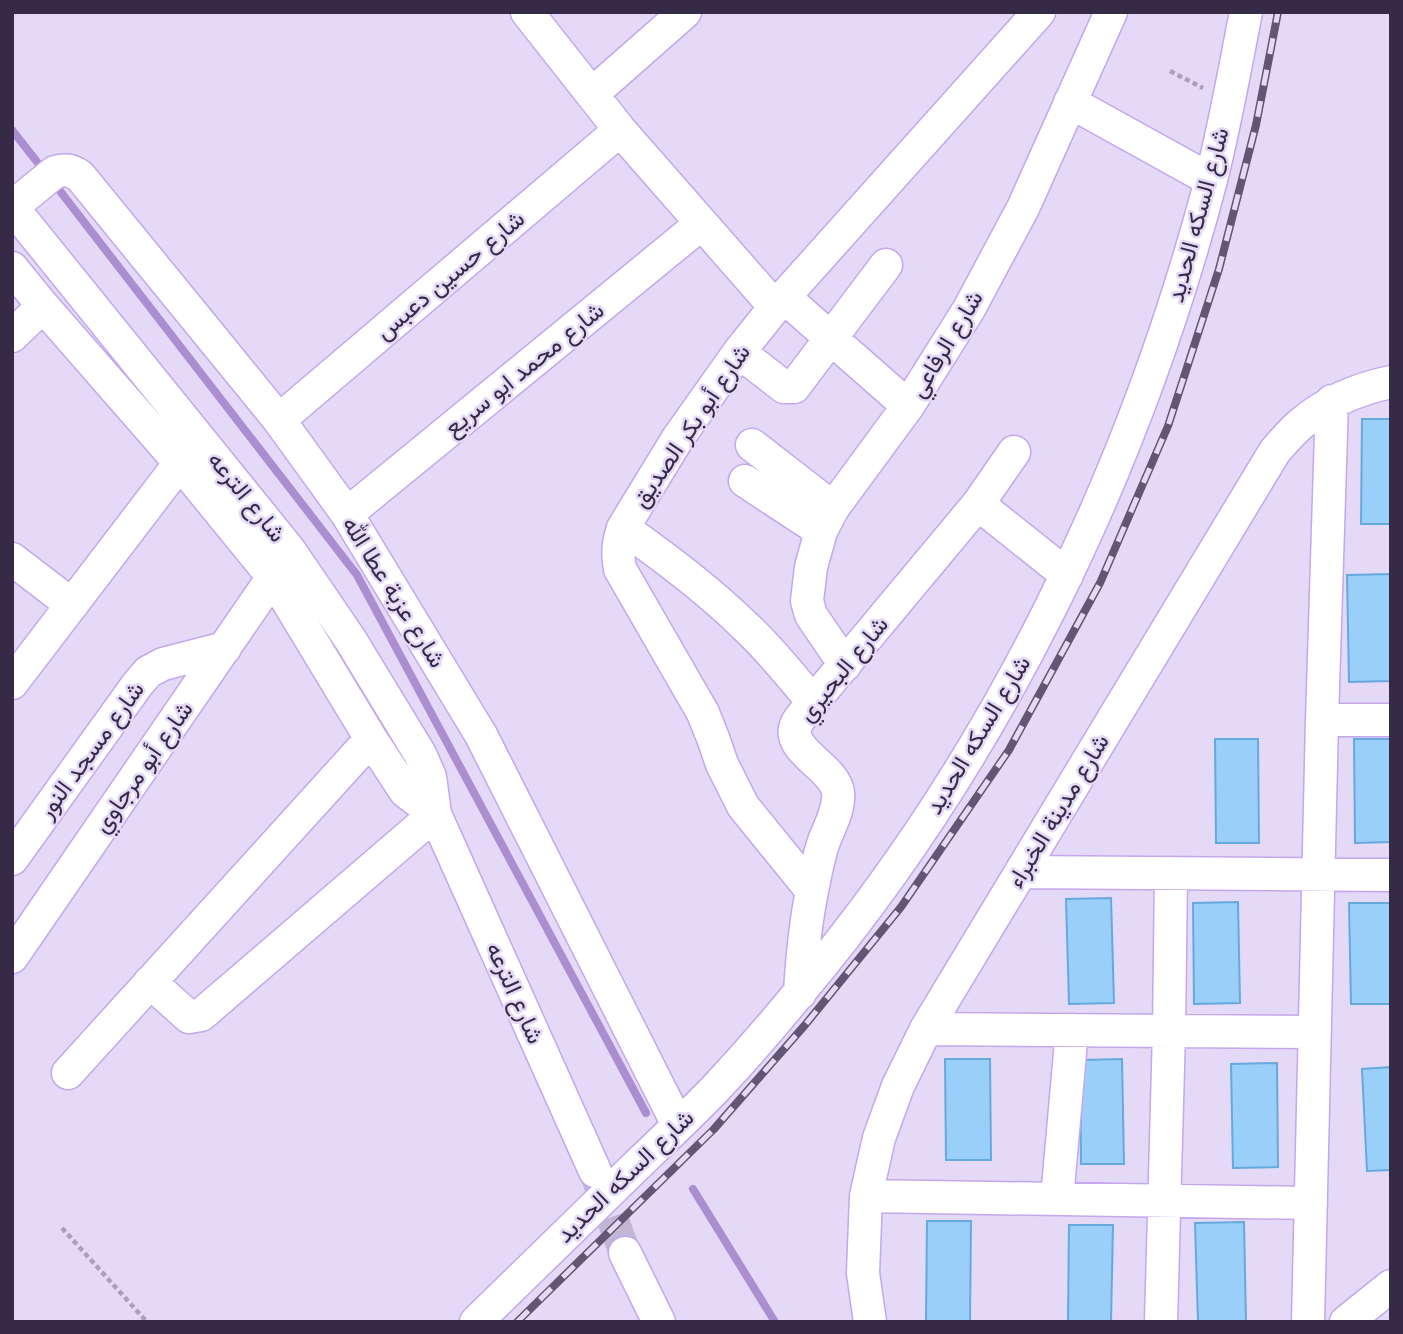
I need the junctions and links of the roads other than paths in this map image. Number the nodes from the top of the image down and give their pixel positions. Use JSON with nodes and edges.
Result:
{"nodes":[{"id":1,"x":527,"y":12,"type":"edge"},
{"id":2,"x":685,"y":12,"type":"edge"},
{"id":3,"x":1039,"y":12,"type":"edge"},
{"id":4,"x":1111,"y":12,"type":"edge"},
{"id":5,"x":1246,"y":12,"type":"edge"},
{"id":6,"x":592,"y":94,"type":"junction"},
{"id":7,"x":1070,"y":102,"type":"junction"},
{"id":8,"x":620,"y":130,"type":"junction"},
{"id":9,"x":1211,"y":180,"type":"junction"},
{"id":10,"x":17,"y":203,"type":"edge"},
{"id":11,"x":701,"y":224,"type":"junction"},
{"id":12,"x":886,"y":265,"type":"dead end"},
{"id":13,"x":14,"y":274,"type":"edge"},
{"id":14,"x":779,"y":302,"type":"junction"},
{"id":15,"x":43,"y":306,"type":"junction"},
{"id":16,"x":12,"y":336,"type":"edge"},
{"id":17,"x":831,"y":339,"type":"junction"},
{"id":18,"x":739,"y":352,"type":"junction"},
{"id":19,"x":1391,"y":382,"type":"edge"},
{"id":20,"x":1332,"y":401,"type":"junction"},
{"id":21,"x":908,"y":406,"type":"junction"},
{"id":22,"x":279,"y":421,"type":"junction"},
{"id":23,"x":752,"y":446,"type":"dead end"},
{"id":24,"x":1014,"y":452,"type":"dead end"},
{"id":25,"x":180,"y":463,"type":"junction"},
{"id":26,"x":745,"y":481,"type":"dead end"},
{"id":27,"x":978,"y":503,"type":"junction"},
{"id":28,"x":347,"y":514,"type":"junction"},
{"id":29,"x":827,"y":520,"type":"junction"},
{"id":30,"x":623,"y":528,"type":"junction"},
{"id":31,"x":12,"y":559,"type":"edge"},
{"id":32,"x":1067,"y":575,"type":"junction"},
{"id":33,"x":273,"y":577,"type":"junction"},
{"id":34,"x":72,"y":605,"type":"junction"},
{"id":35,"x":225,"y":648,"type":"junction"},
{"id":36,"x":845,"y":665,"type":"junction"},
{"id":37,"x":12,"y":683,"type":"edge"},
{"id":38,"x":813,"y":702,"type":"junction"},
{"id":39,"x":1322,"y":720,"type":"junction"},
{"id":40,"x":1391,"y":720,"type":"edge"},
{"id":41,"x":371,"y":739,"type":"junction"},
{"id":42,"x":435,"y":814,"type":"junction"},
{"id":43,"x":12,"y":859,"type":"edge"},
{"id":44,"x":1021,"y":872,"type":"junction"},
{"id":45,"x":1171,"y":873,"type":"junction"},
{"id":46,"x":1319,"y":874,"type":"junction"},
{"id":47,"x":1391,"y":875,"type":"edge"},
{"id":48,"x":811,"y":891,"type":"junction"},
{"id":49,"x":12,"y":957,"type":"edge"},
{"id":50,"x":150,"y":982,"type":"junction"},
{"id":51,"x":800,"y":993,"type":"junction"},
{"id":52,"x":926,"y":1029,"type":"junction"},
{"id":53,"x":1072,"y":1030,"type":"junction"},
{"id":54,"x":1169,"y":1031,"type":"junction"},
{"id":55,"x":1315,"y":1032,"type":"junction"},
{"id":56,"x":68,"y":1073,"type":"dead end"},
{"id":57,"x":678,"y":1125,"type":"junction"},
{"id":58,"x":595,"y":1171,"type":"tunnel mouth"},
{"id":59,"x":866,"y":1196,"type":"junction"},
{"id":60,"x":1057,"y":1199,"type":"junction"},
{"id":61,"x":1164,"y":1200,"type":"junction"},
{"id":62,"x":1311,"y":1203,"type":"junction"},
{"id":63,"x":625,"y":1253,"type":"tunnel mouth"},
{"id":64,"x":1391,"y":1286,"type":"edge"},
{"id":65,"x":476,"y":1322,"type":"edge"},
{"id":66,"x":659,"y":1322,"type":"edge"},
{"id":67,"x":870,"y":1322,"type":"edge"},
{"id":68,"x":1161,"y":1322,"type":"edge"},
{"id":69,"x":1308,"y":1322,"type":"edge"},
{"id":70,"x":1346,"y":1322,"type":"edge"}],
"edges":[{"from":1,"to":6,"type":"street"},
{"from":2,"to":6,"type":"street"},
{"from":3,"to":14,"type":"street","name":"شارع أبو بكر الصديق"},
{"from":4,"to":7,"type":"street","name":"شارع الرفاعي"},
{"from":5,"to":9,"type":"street","name":"شارع السكه الحديد"},
{"from":6,"to":8,"type":"street"},
{"from":7,"to":9,"type":"street"},
{"from":7,"to":21,"type":"street","name":"شارع الرفاعي"},
{"from":8,"to":11,"type":"street"},
{"from":8,"to":22,"type":"street","name":"شارع حسين دعبس"},
{"from":9,"to":32,"type":"street","name":"شارع السكه الحديد"},
{"from":10,"to":22,"type":"street","name":"شارع عزبة عطا الله"},
{"from":10,"to":42,"type":"street","name":"شارع الترعه"},
{"from":11,"to":14,"type":"street"},
{"from":11,"to":28,"type":"street","name":"شارع محمد ابو سريع"},
{"from":12,"to":17,"type":"street"},
{"from":13,"to":15,"type":"street","name":"شارع الترعه"},
{"from":14,"to":17,"type":"street"},
{"from":14,"to":18,"type":"street","name":"شارع أبو بكر الصديق"},
{"from":15,"to":16,"type":"street"},
{"from":15,"to":25,"type":"street","name":"شارع الترعه"},
{"from":17,"to":18,"type":"street"},
{"from":17,"to":21,"type":"street"},
{"from":18,"to":30,"type":"street","name":"شارع أبو بكر الصديق"},
{"from":19,"to":20,"type":"street","name":"شارع مدينة الخبراء"},
{"from":20,"to":39,"type":"street"},
{"from":20,"to":44,"type":"street","name":"شارع مدينة الخبراء"},
{"from":21,"to":29,"type":"street","name":"شارع الرفاعي"},
{"from":22,"to":28,"type":"street","name":"شارع عزبة عطا الله"},
{"from":23,"to":29,"type":"street"},
{"from":24,"to":27,"type":"street","name":"شارع البحيري"},
{"from":25,"to":33,"type":"street","name":"شارع الترعه"},
{"from":25,"to":34,"type":"street"},
{"from":26,"to":29,"type":"street"},
{"from":27,"to":32,"type":"street"},
{"from":27,"to":36,"type":"street","name":"شارع البحيري"},
{"from":28,"to":57,"type":"street","name":"شارع عزبة عطا الله"},
{"from":29,"to":36,"type":"street","name":"شارع الرفاعي"},
{"from":30,"to":38,"type":"street"},
{"from":30,"to":48,"type":"street","name":"شارع أبو بكر الصديق"},
{"from":31,"to":34,"type":"street"},
{"from":32,"to":51,"type":"street","name":"شارع السكه الحديد"},
{"from":33,"to":35,"type":"street","name":"شارع أبو مرجاوي"},
{"from":33,"to":41,"type":"street","name":"شارع الترعه"},
{"from":34,"to":37,"type":"street"},
{"from":35,"to":43,"type":"street","name":"شارع مسجد النور"},
{"from":35,"to":49,"type":"street","name":"شارع أبو مرجاوي"},
{"from":36,"to":38,"type":"street","name":"شارع البحيري"},
{"from":38,"to":48,"type":"street","name":"شارع البحيري"},
{"from":39,"to":40,"type":"street"},
{"from":39,"to":46,"type":"street"},
{"from":41,"to":42,"type":"street","name":"شارع الترعه"},
{"from":41,"to":50,"type":"street"},
{"from":42,"to":50,"type":"street"},
{"from":42,"to":58,"type":"street","name":"شارع الترعه"},
{"from":44,"to":45,"type":"street"},
{"from":44,"to":52,"type":"street","name":"شارع مدينة الخبراء"},
{"from":45,"to":46,"type":"street"},
{"from":45,"to":54,"type":"street"},
{"from":46,"to":47,"type":"street"},
{"from":46,"to":55,"type":"street"},
{"from":48,"to":51,"type":"street","name":"شارع البحيري"},
{"from":50,"to":56,"type":"street"},
{"from":51,"to":57,"type":"street","name":"شارع السكه الحديد"},
{"from":52,"to":53,"type":"street"},
{"from":52,"to":59,"type":"street","name":"شارع مدينة الخبراء"},
{"from":53,"to":54,"type":"street"},
{"from":53,"to":60,"type":"street"},
{"from":54,"to":55,"type":"street"},
{"from":54,"to":61,"type":"street"},
{"from":55,"to":62,"type":"street"},
{"from":57,"to":65,"type":"street","name":"شارع السكه الحديد"},
{"from":59,"to":60,"type":"street"},
{"from":59,"to":67,"type":"street","name":"شارع مدينة الخبراء"},
{"from":60,"to":61,"type":"street"},
{"from":61,"to":62,"type":"street"},
{"from":61,"to":68,"type":"street"},
{"from":62,"to":69,"type":"street"},
{"from":63,"to":66,"type":"street"},
{"from":64,"to":70,"type":"street"}]}
